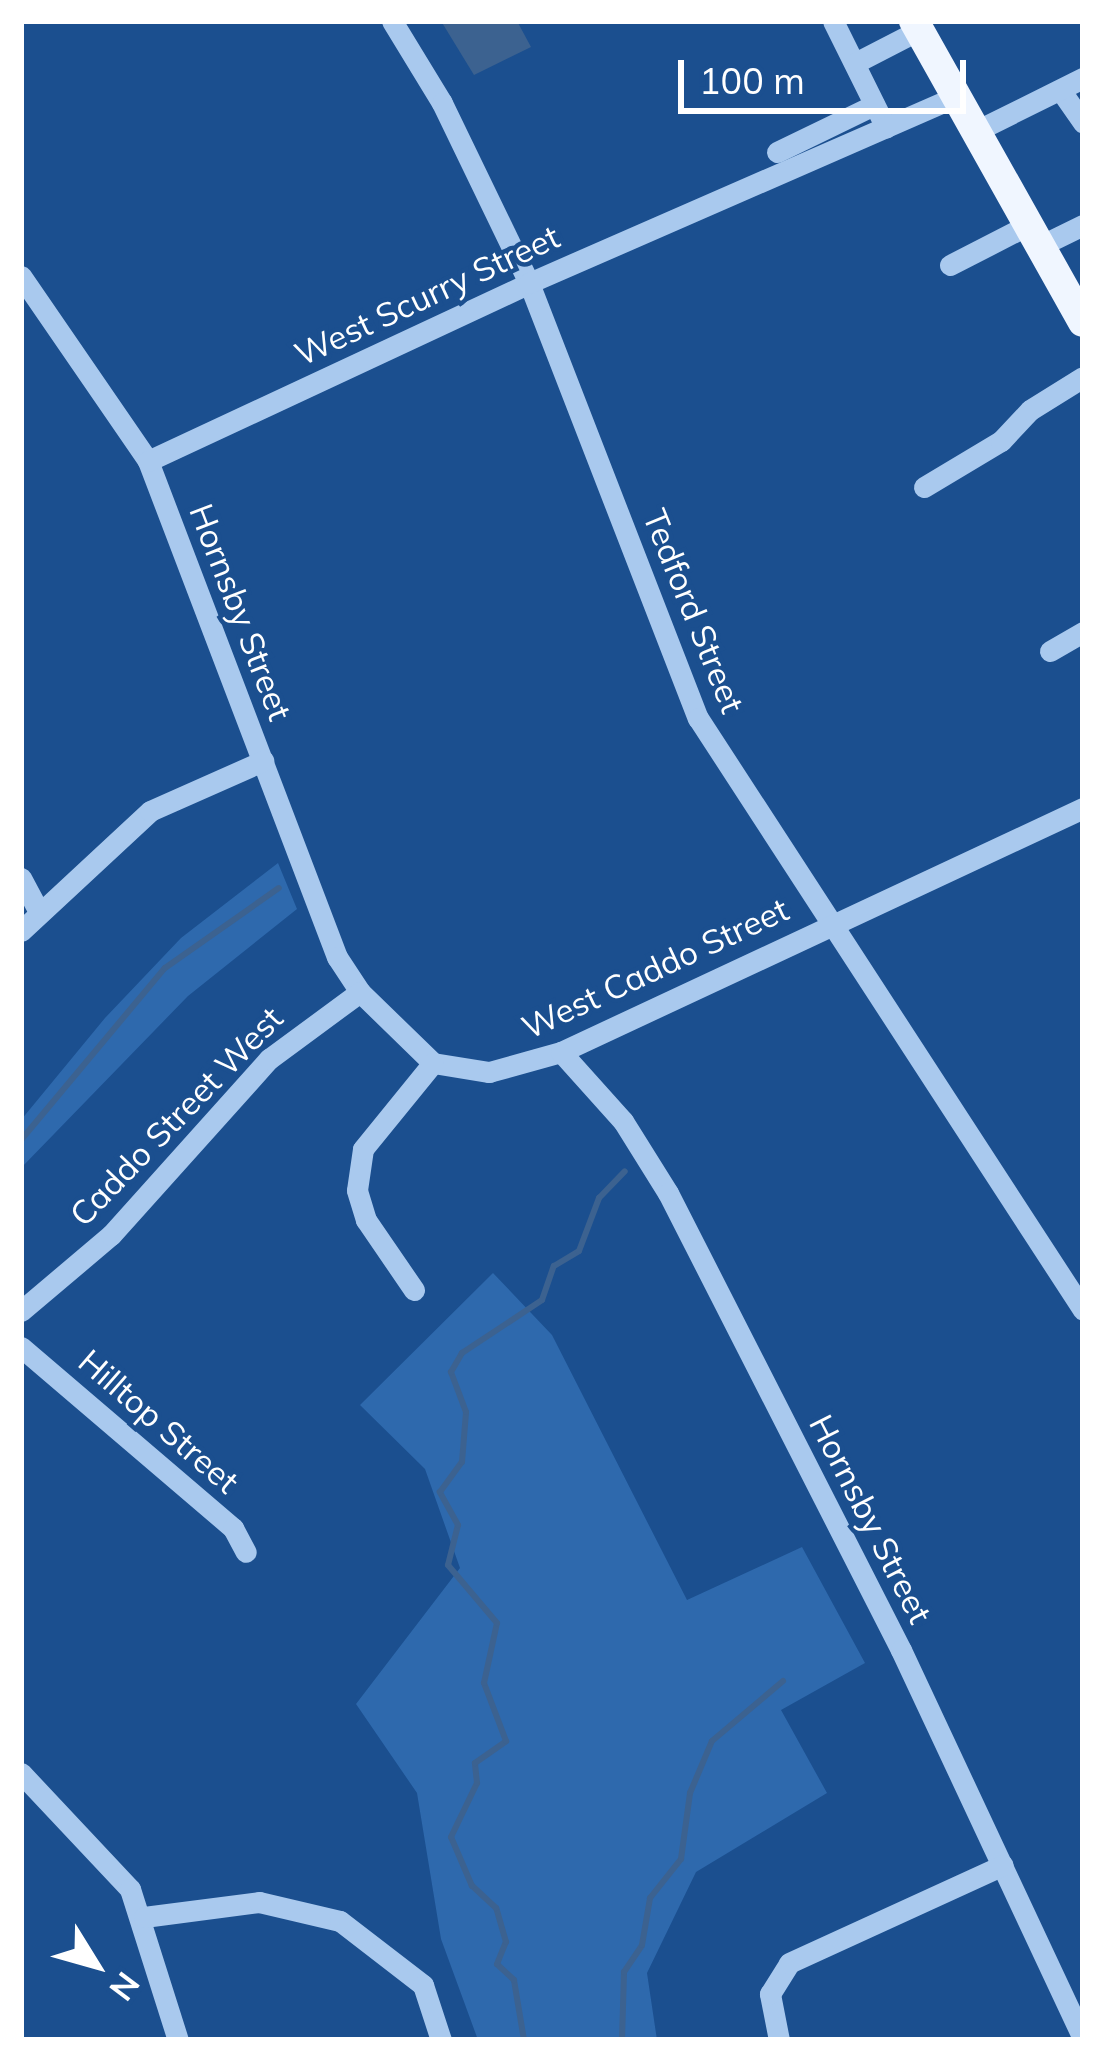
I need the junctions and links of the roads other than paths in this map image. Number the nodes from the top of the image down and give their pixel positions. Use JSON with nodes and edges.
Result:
{"nodes":[{"id":1,"x":392,"y":21,"type":"edge"},
{"id":2,"x":833,"y":21,"type":"edge"},
{"id":3,"x":917,"y":25,"type":"edge"},
{"id":4,"x":856,"y":63,"type":"junction"},
{"id":5,"x":1083,"y":78,"type":"edge"},
{"id":6,"x":1061,"y":91,"type":"junction"},
{"id":7,"x":955,"y":97,"type":"junction"},
{"id":8,"x":874,"y":105,"type":"junction"},
{"id":9,"x":1083,"y":123,"type":"edge"},
{"id":10,"x":886,"y":128,"type":"junction"},
{"id":11,"x":974,"y":132,"type":"junction"},
{"id":12,"x":778,"y":152,"type":"dead end"},
{"id":13,"x":1083,"y":225,"type":"edge"},
{"id":14,"x":1032,"y":237,"type":"junction"},
{"id":15,"x":950,"y":265,"type":"dead end"},
{"id":16,"x":21,"y":276,"type":"edge"},
{"id":17,"x":529,"y":283,"type":"junction"},
{"id":18,"x":1083,"y":322,"type":"edge"},
{"id":19,"x":1083,"y":377,"type":"edge"},
{"id":20,"x":148,"y":461,"type":"junction"},
{"id":21,"x":925,"y":487,"type":"dead end"},
{"id":22,"x":1083,"y":632,"type":"edge"},
{"id":23,"x":1050,"y":651,"type":"dead end"},
{"id":24,"x":263,"y":761,"type":"junction"},
{"id":25,"x":1083,"y":808,"type":"edge"},
{"id":26,"x":21,"y":878,"type":"edge"},
{"id":27,"x":39,"y":912,"type":"junction"},
{"id":28,"x":832,"y":922,"type":"junction"},
{"id":29,"x":21,"y":931,"type":"edge"},
{"id":30,"x":360,"y":992,"type":"junction"},
{"id":31,"x":561,"y":1052,"type":"junction"},
{"id":32,"x":433,"y":1063,"type":"junction"},
{"id":33,"x":414,"y":1290,"type":"dead end"},
{"id":34,"x":1083,"y":1310,"type":"edge"},
{"id":35,"x":21,"y":1311,"type":"edge"},
{"id":36,"x":21,"y":1347,"type":"edge"},
{"id":37,"x":246,"y":1552,"type":"dead end"},
{"id":38,"x":21,"y":1772,"type":"edge"},
{"id":39,"x":1004,"y":1864,"type":"junction"},
{"id":40,"x":144,"y":1917,"type":"junction"},
{"id":41,"x":1083,"y":2038,"type":"edge"},
{"id":42,"x":178,"y":2040,"type":"edge"},
{"id":43,"x":441,"y":2040,"type":"edge"},
{"id":44,"x":778,"y":2040,"type":"edge"}],
"edges":[{"from":1,"to":17,"type":"street","name":"Tedford Street"},
{"from":2,"to":4,"type":"street"},
{"from":3,"to":4,"type":"street"},
{"from":3,"to":7,"type":"main road"},
{"from":4,"to":8,"type":"street"},
{"from":5,"to":6,"type":"street"},
{"from":6,"to":9,"type":"street"},
{"from":6,"to":11,"type":"street"},
{"from":7,"to":10,"type":"street","name":"West Scurry Street"},
{"from":7,"to":11,"type":"main road"},
{"from":8,"to":10,"type":"street"},
{"from":8,"to":12,"type":"street"},
{"from":10,"to":17,"type":"street","name":"West Scurry Street"},
{"from":11,"to":14,"type":"main road"},
{"from":13,"to":14,"type":"street"},
{"from":14,"to":15,"type":"street"},
{"from":14,"to":18,"type":"main road"},
{"from":16,"to":20,"type":"street","name":"Hornsby Street"},
{"from":17,"to":20,"type":"street","name":"West Scurry Street"},
{"from":17,"to":28,"type":"street","name":"Tedford Street"},
{"from":19,"to":21,"type":"street"},
{"from":20,"to":24,"type":"street","name":"Hornsby Street"},
{"from":22,"to":23,"type":"street"},
{"from":24,"to":27,"type":"street"},
{"from":24,"to":30,"type":"street","name":"Hornsby Street"},
{"from":25,"to":28,"type":"street"},
{"from":26,"to":27,"type":"street"},
{"from":27,"to":29,"type":"street"},
{"from":28,"to":31,"type":"street","name":"West Caddo Street"},
{"from":28,"to":34,"type":"street","name":"Tedford Street"},
{"from":30,"to":32,"type":"street"},
{"from":30,"to":35,"type":"street","name":"Caddo Street West"},
{"from":31,"to":32,"type":"street","name":"West Caddo Street"},
{"from":31,"to":39,"type":"street","name":"Hornsby Street"},
{"from":32,"to":33,"type":"street"},
{"from":36,"to":37,"type":"street","name":"Hilltop Street"},
{"from":38,"to":40,"type":"street"},
{"from":39,"to":41,"type":"street","name":"Hornsby Street"},
{"from":39,"to":44,"type":"street"},
{"from":40,"to":42,"type":"street"},
{"from":40,"to":43,"type":"street"}]}
